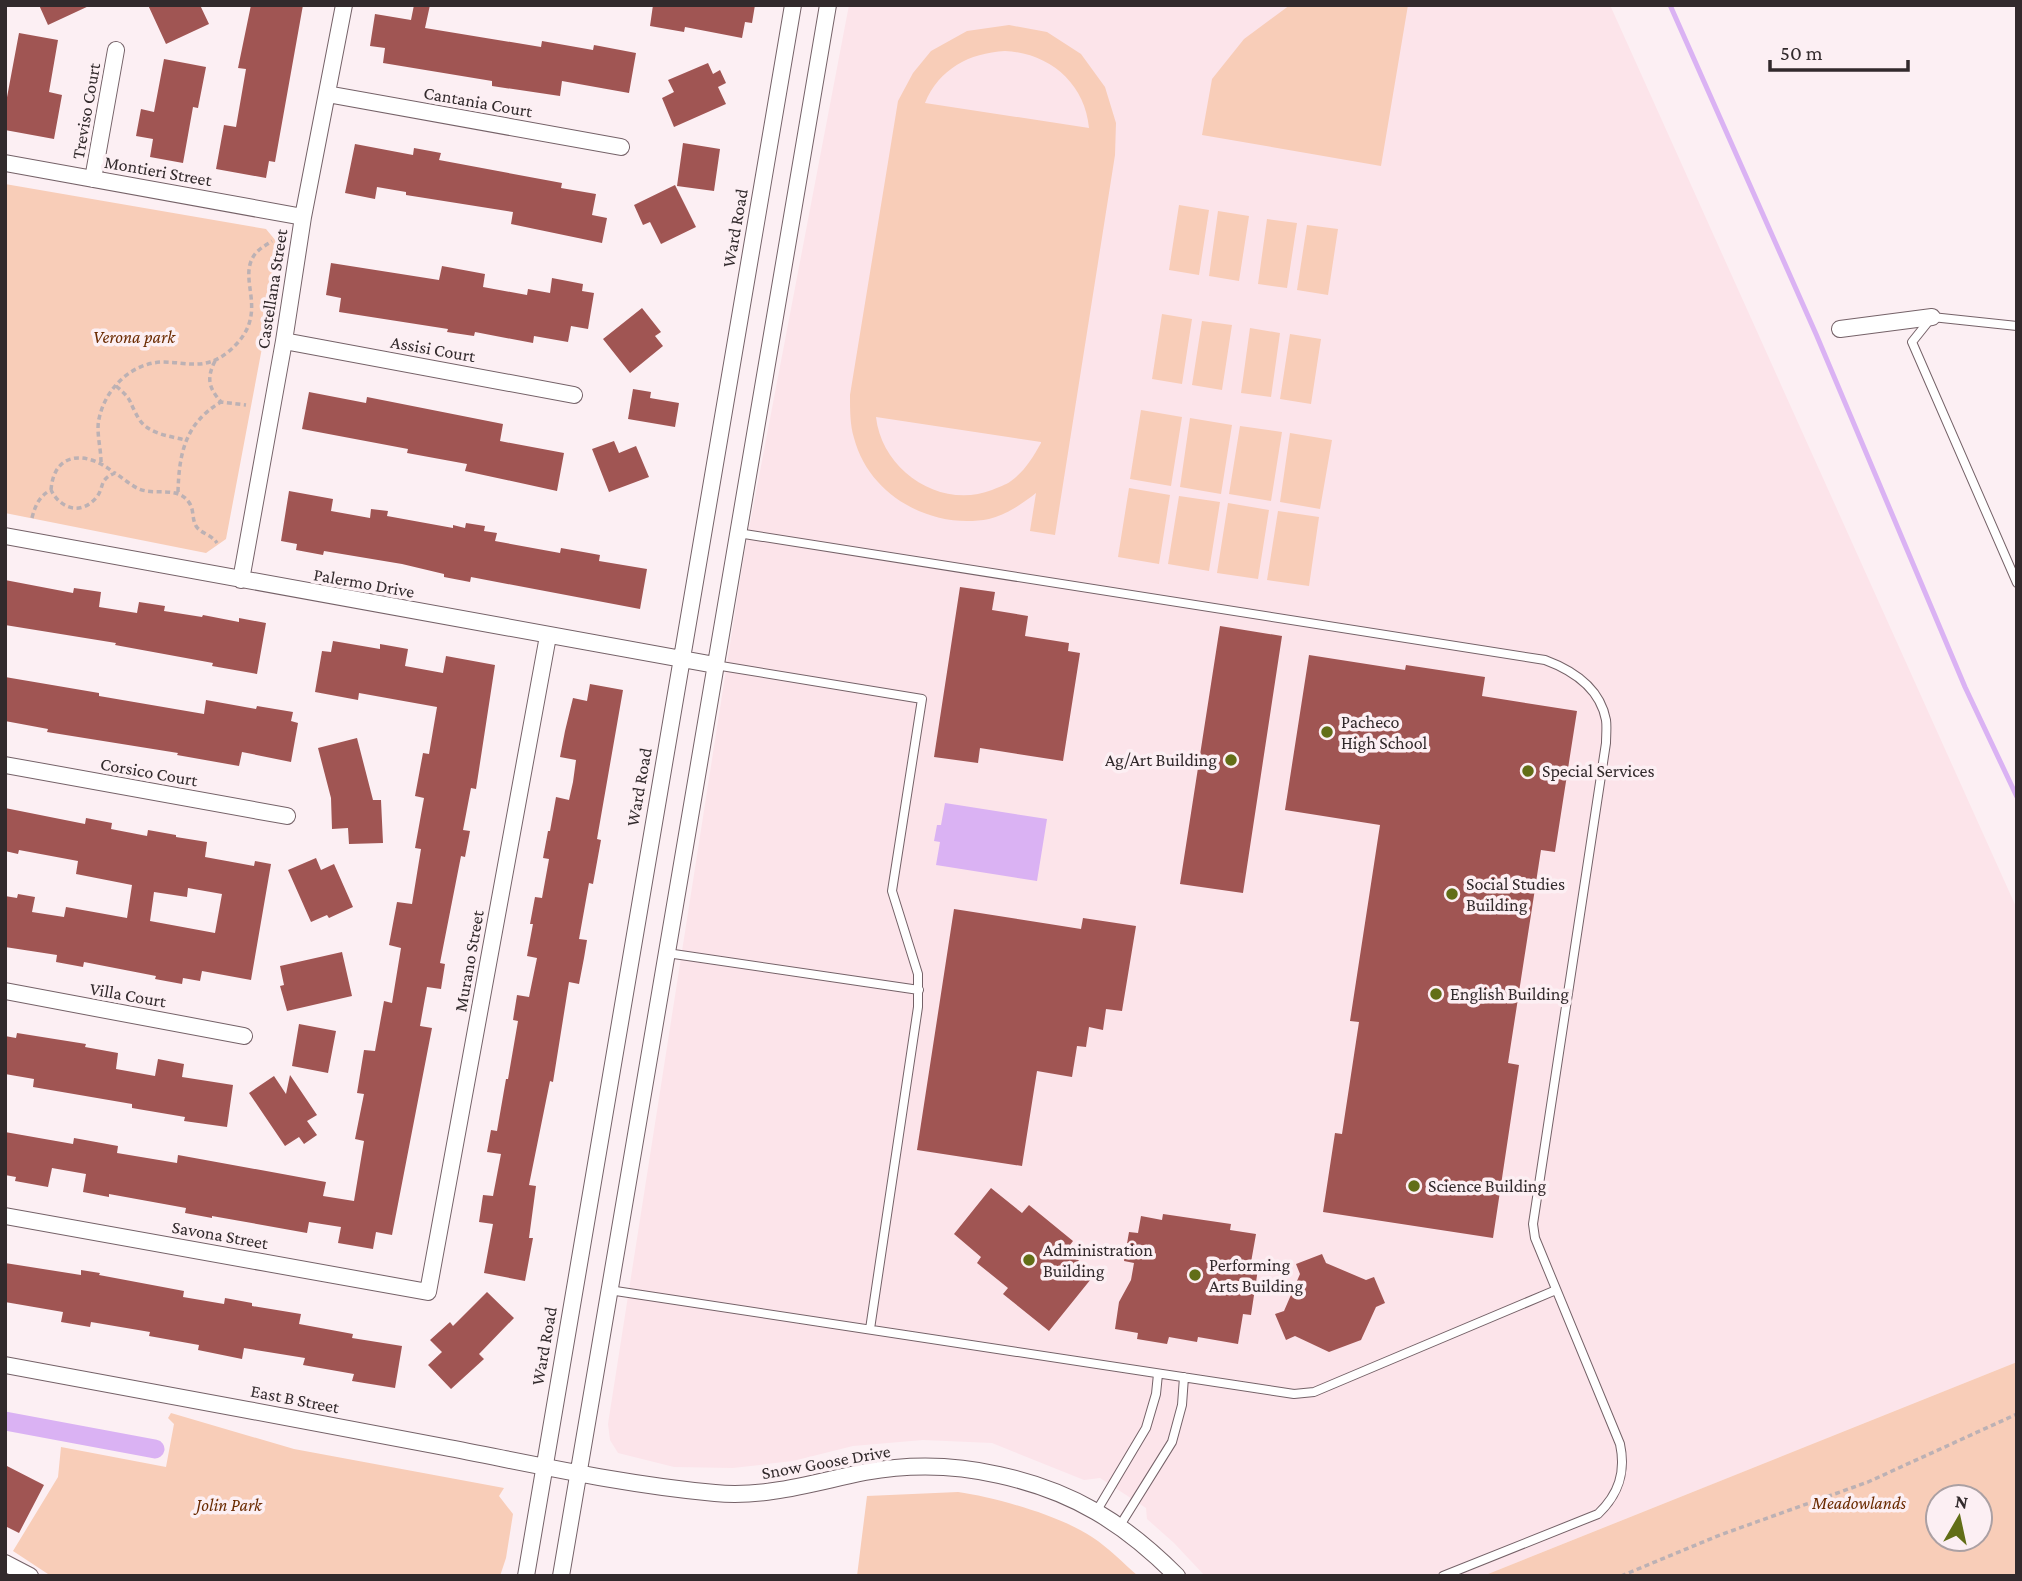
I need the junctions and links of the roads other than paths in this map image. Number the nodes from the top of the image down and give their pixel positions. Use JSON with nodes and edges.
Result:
{"nodes":[{"id":1,"x":344,"y":5,"type":"edge"},
{"id":2,"x":793,"y":5,"type":"edge"},
{"id":3,"x":828,"y":5,"type":"edge"},
{"id":4,"x":116,"y":50,"type":"dead end"},
{"id":5,"x":327,"y":94,"type":"junction"},
{"id":6,"x":621,"y":147,"type":"dead end"},
{"id":7,"x":5,"y":163,"type":"edge"},
{"id":8,"x":93,"y":179,"type":"junction"},
{"id":9,"x":303,"y":217,"type":"junction"},
{"id":10,"x":1932,"y":317,"type":"junction"},
{"id":11,"x":2017,"y":326,"type":"edge"},
{"id":12,"x":1840,"y":329,"type":"dead end"},
{"id":13,"x":284,"y":341,"type":"junction"},
{"id":14,"x":575,"y":395,"type":"dead end"},
{"id":15,"x":738,"y":533,"type":"junction"},
{"id":16,"x":5,"y":536,"type":"edge"},
{"id":17,"x":242,"y":580,"type":"junction"},
{"id":18,"x":2017,"y":583,"type":"edge"},
{"id":19,"x":548,"y":636,"type":"junction"},
{"id":20,"x":681,"y":660,"type":"junction"},
{"id":21,"x":715,"y":665,"type":"junction"},
{"id":22,"x":5,"y":765,"type":"edge"},
{"id":23,"x":286,"y":816,"type":"dead end"},
{"id":24,"x":667,"y":953,"type":"junction"},
{"id":25,"x":919,"y":990,"type":"junction"},
{"id":26,"x":5,"y":991,"type":"edge"},
{"id":27,"x":244,"y":1035,"type":"dead end"},
{"id":28,"x":5,"y":1216,"type":"edge"},
{"id":29,"x":609,"y":1290,"type":"junction"},
{"id":30,"x":1556,"y":1290,"type":"junction"},
{"id":31,"x":428,"y":1292,"type":"joint"},
{"id":32,"x":870,"y":1329,"type":"junction"},
{"id":33,"x":5,"y":1365,"type":"edge"},
{"id":34,"x":1158,"y":1374,"type":"junction"},
{"id":35,"x":1184,"y":1377,"type":"junction"},
{"id":36,"x":544,"y":1466,"type":"junction"},
{"id":37,"x":578,"y":1472,"type":"junction"},
{"id":38,"x":1096,"y":1512,"type":"junction"},
{"id":39,"x":1119,"y":1527,"type":"junction"},
{"id":40,"x":5,"y":1563,"type":"edge"},
{"id":41,"x":30,"y":1576,"type":"edge"},
{"id":42,"x":526,"y":1576,"type":"edge"},
{"id":43,"x":561,"y":1576,"type":"edge"},
{"id":44,"x":1177,"y":1576,"type":"edge"},
{"id":45,"x":1443,"y":1576,"type":"edge"}],
"edges":[{"from":1,"to":5,"type":"street","name":"Castellana Street"},
{"from":2,"to":20,"type":"street","name":"Ward Road"},
{"from":3,"to":15,"type":"street"},
{"from":4,"to":8,"type":"street","name":"Treviso Court"},
{"from":5,"to":6,"type":"street","name":"Cantania Court"},
{"from":5,"to":9,"type":"street","name":"Castellana Street"},
{"from":7,"to":8,"type":"street","name":"Montieri Street"},
{"from":8,"to":9,"type":"street","name":"Montieri Street"},
{"from":9,"to":13,"type":"street","name":"Castellana Street"},
{"from":10,"to":11,"type":"lane"},
{"from":10,"to":12,"type":"street"},
{"from":10,"to":18,"type":"lane"},
{"from":13,"to":14,"type":"street","name":"Assisi Court"},
{"from":13,"to":17,"type":"street","name":"Castellana Street"},
{"from":15,"to":21,"type":"street"},
{"from":15,"to":30,"type":"lane"},
{"from":16,"to":17,"type":"street","name":"Palermo Drive"},
{"from":17,"to":19,"type":"street","name":"Palermo Drive"},
{"from":19,"to":20,"type":"street","name":"Palermo Drive"},
{"from":19,"to":31,"type":"street","name":"Murano Street"},
{"from":20,"to":21,"type":"street","name":"Palermo Drive"},
{"from":20,"to":36,"type":"street","name":"Ward Road"},
{"from":21,"to":24,"type":"street"},
{"from":21,"to":25,"type":"lane"},
{"from":22,"to":23,"type":"street","name":"Corsico Court"},
{"from":24,"to":25,"type":"lane"},
{"from":24,"to":29,"type":"street"},
{"from":25,"to":32,"type":"lane"},
{"from":26,"to":27,"type":"street","name":"Villa Court"},
{"from":28,"to":31,"type":"street","name":"Savona Street"},
{"from":29,"to":32,"type":"lane"},
{"from":29,"to":37,"type":"street"},
{"from":30,"to":35,"type":"lane"},
{"from":30,"to":45,"type":"lane"},
{"from":32,"to":34,"type":"lane"},
{"from":33,"to":36,"type":"street","name":"East B Street"},
{"from":34,"to":35,"type":"lane"},
{"from":34,"to":38,"type":"lane"},
{"from":35,"to":39,"type":"lane"},
{"from":36,"to":37,"type":"street","name":"East B Street"},
{"from":36,"to":42,"type":"street","name":"Ward Road"},
{"from":37,"to":38,"type":"street","name":"Snow Goose Drive"},
{"from":37,"to":43,"type":"street"},
{"from":38,"to":39,"type":"street","name":"Snow Goose Drive"},
{"from":39,"to":44,"type":"street","name":"Snow Goose Drive"},
{"from":40,"to":41,"type":"street"}]}
